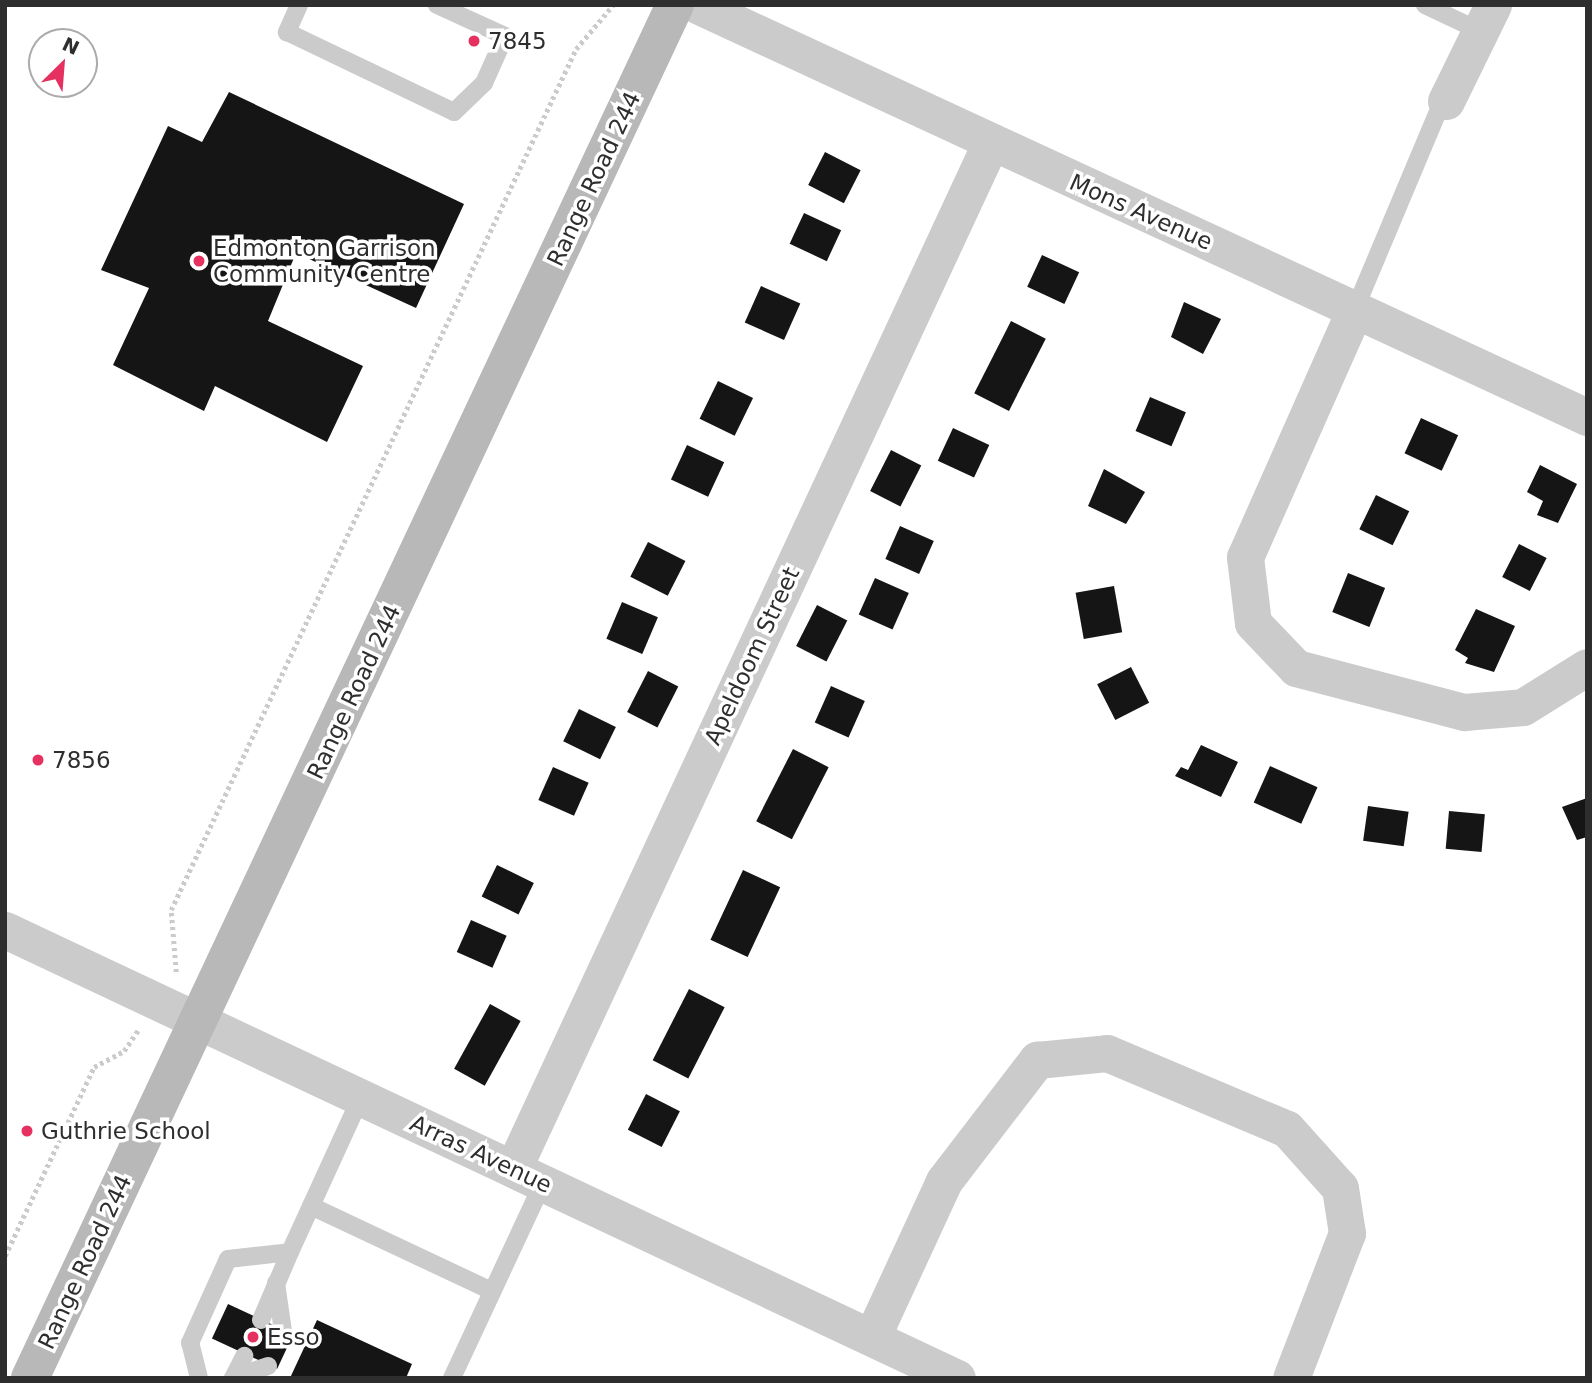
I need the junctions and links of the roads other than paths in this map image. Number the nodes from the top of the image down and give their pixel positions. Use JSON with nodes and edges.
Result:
{"nodes":[{"id":1,"x":299,"y":5,"type":"edge"},
{"id":2,"x":437,"y":5,"type":"edge"},
{"id":3,"x":676,"y":5,"type":"edge"},
{"id":4,"x":697,"y":5,"type":"edge"},
{"id":5,"x":1425,"y":5,"type":"edge"},
{"id":6,"x":1486,"y":18,"type":"edge"},
{"id":7,"x":1441,"y":108,"type":"joint"},
{"id":8,"x":990,"y":144,"type":"junction"},
{"id":9,"x":1355,"y":309,"type":"junction"},
{"id":10,"x":1587,"y":417,"type":"edge"},
{"id":11,"x":1587,"y":667,"type":"edge"},
{"id":12,"x":5,"y":930,"type":"edge"},
{"id":13,"x":198,"y":1025,"type":"junction"},
{"id":14,"x":360,"y":1099,"type":"junction"},
{"id":15,"x":528,"y":1176,"type":"junction"},
{"id":16,"x":311,"y":1206,"type":"junction"},
{"id":17,"x":290,"y":1252,"type":"junction"},
{"id":18,"x":276,"y":1283,"type":"junction"},
{"id":19,"x":492,"y":1291,"type":"junction"},
{"id":20,"x":261,"y":1320,"type":"dead end"},
{"id":21,"x":283,"y":1331,"type":"dead end"},
{"id":22,"x":872,"y":1337,"type":"junction"},
{"id":23,"x":244,"y":1356,"type":"dead end"},
{"id":24,"x":268,"y":1366,"type":"dead end"},
{"id":25,"x":30,"y":1378,"type":"edge"},
{"id":26,"x":200,"y":1378,"type":"edge"},
{"id":27,"x":452,"y":1378,"type":"edge"},
{"id":28,"x":957,"y":1378,"type":"edge"},
{"id":29,"x":1291,"y":1378,"type":"edge"}],
"edges":[{"from":1,"to":2,"type":"lane"},
{"from":3,"to":13,"type":"street","name":"Range Road 244"},
{"from":4,"to":8,"type":"street","name":"Mons Avenue"},
{"from":5,"to":6,"type":"lane"},
{"from":6,"to":7,"type":"street"},
{"from":7,"to":9,"type":"lane"},
{"from":8,"to":9,"type":"street","name":"Mons Avenue"},
{"from":8,"to":15,"type":"street","name":"Apeldoom Street"},
{"from":9,"to":10,"type":"street","name":"Mons Avenue"},
{"from":9,"to":11,"type":"street"},
{"from":12,"to":13,"type":"street","name":"Arras Avenue"},
{"from":13,"to":14,"type":"street","name":"Arras Avenue"},
{"from":13,"to":25,"type":"street","name":"Range Road 244"},
{"from":14,"to":15,"type":"street","name":"Arras Avenue"},
{"from":14,"to":16,"type":"lane"},
{"from":15,"to":19,"type":"lane"},
{"from":15,"to":22,"type":"street","name":"Arras Avenue"},
{"from":16,"to":17,"type":"lane"},
{"from":16,"to":19,"type":"lane"},
{"from":17,"to":18,"type":"lane"},
{"from":17,"to":26,"type":"lane"},
{"from":18,"to":20,"type":"lane"},
{"from":18,"to":21,"type":"lane"},
{"from":19,"to":27,"type":"lane"},
{"from":22,"to":28,"type":"street","name":"Arras Avenue"},
{"from":22,"to":29,"type":"street"},
{"from":23,"to":24,"type":"lane"}]}
